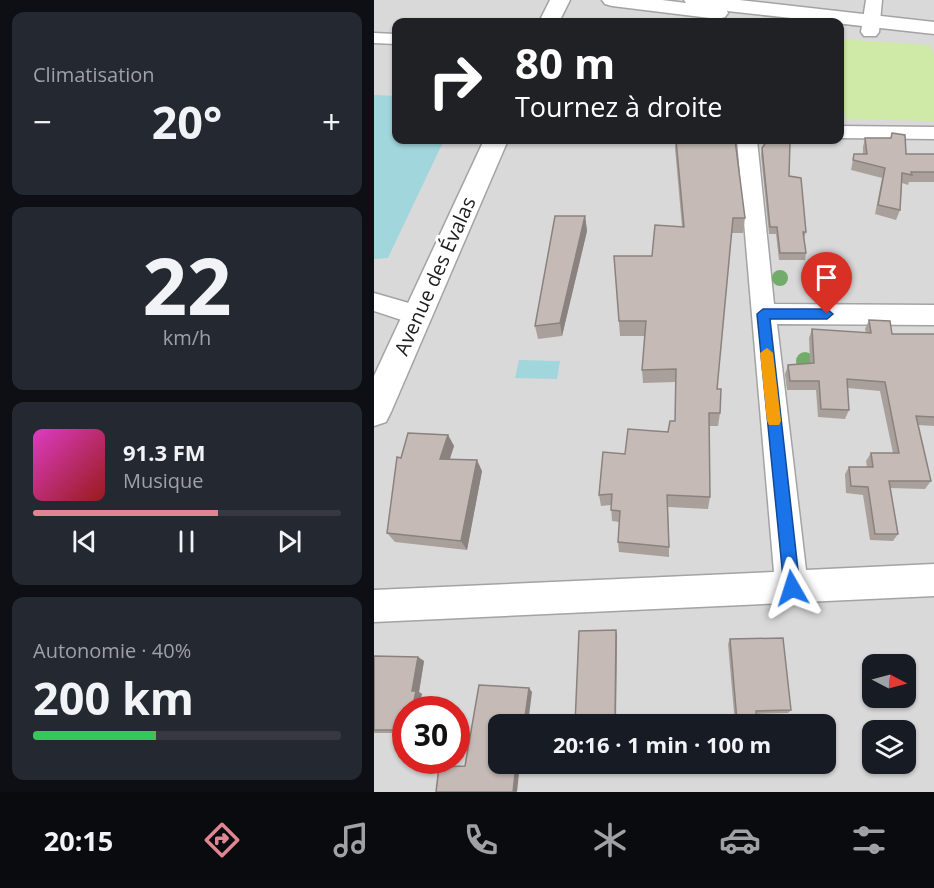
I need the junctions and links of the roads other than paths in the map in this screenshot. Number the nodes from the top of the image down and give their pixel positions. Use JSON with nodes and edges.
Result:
{"nodes":[{"id":1,"x":560,"y":0,"type":"edge"},
{"id":2,"x":612,"y":0,"type":"edge"},
{"id":3,"x":694,"y":0,"type":"edge"},
{"id":4,"x":874,"y":0,"type":"edge"},
{"id":5,"x":551,"y":18,"type":"edge"},
{"id":6,"x":763,"y":18,"type":"edge"},
{"id":7,"x":811,"y":18,"type":"edge"},
{"id":8,"x":844,"y":23,"type":"edge"},
{"id":9,"x":870,"y":27,"type":"junction"},
{"id":10,"x":844,"y":28,"type":"edge"},
{"id":11,"x":935,"y":28,"type":"edge"},
{"id":12,"x":935,"y":36,"type":"edge"},
{"id":13,"x":374,"y":38,"type":"edge"},
{"id":14,"x":392,"y":39,"type":"edge"},
{"id":15,"x":844,"y":132,"type":"edge"},
{"id":16,"x":935,"y":133,"type":"edge"},
{"id":17,"x":494,"y":144,"type":"edge"},
{"id":18,"x":747,"y":144,"type":"edge"},
{"id":19,"x":374,"y":302,"type":"edge"},
{"id":20,"x":763,"y":314,"type":"junction"},
{"id":21,"x":417,"y":315,"type":"junction"},
{"id":22,"x":935,"y":315,"type":"edge"},
{"id":23,"x":374,"y":412,"type":"edge"},
{"id":24,"x":935,"y":580,"type":"edge"},
{"id":25,"x":792,"y":588,"type":"junction"},
{"id":26,"x":374,"y":606,"type":"edge"}],
"edges":[{"from":1,"to":5,"type":"street"},
{"from":2,"to":6,"type":"street"},
{"from":3,"to":7,"type":"street"},
{"from":4,"to":9,"type":"street"},
{"from":8,"to":9,"type":"street"},
{"from":9,"to":10,"type":"street"},
{"from":9,"to":11,"type":"street"},
{"from":9,"to":12,"type":"street"},
{"from":13,"to":14,"type":"street"},
{"from":15,"to":16,"type":"street"},
{"from":17,"to":21,"type":"street","name":"Avenue des Évalas"},
{"from":18,"to":20,"type":"street"},
{"from":19,"to":21,"type":"street"},
{"from":20,"to":22,"type":"street"},
{"from":20,"to":25,"type":"street"},
{"from":21,"to":23,"type":"street","name":"Avenue des Évalas"},
{"from":24,"to":25,"type":"street"},
{"from":25,"to":26,"type":"street"}]}
